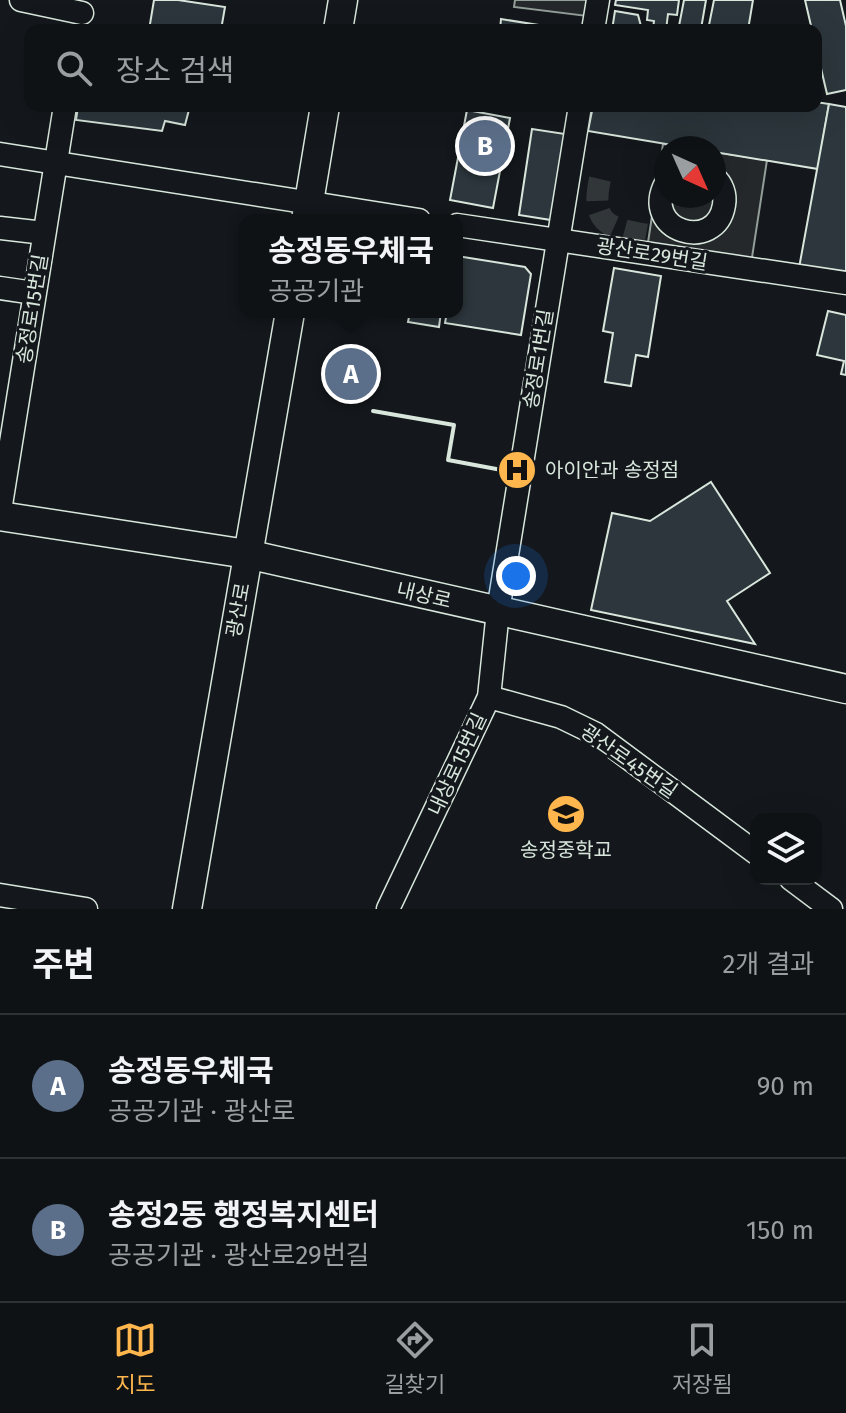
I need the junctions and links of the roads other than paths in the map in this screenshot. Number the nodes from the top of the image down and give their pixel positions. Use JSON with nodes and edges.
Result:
{"nodes":[{"id":1,"x":21,"y":0,"type":"edge"},
{"id":2,"x":343,"y":0,"type":"edge"},
{"id":3,"x":598,"y":0,"type":"edge"},
{"id":4,"x":81,"y":14,"type":"edge"},
{"id":5,"x":339,"y":24,"type":"edge"},
{"id":6,"x":594,"y":24,"type":"edge"},
{"id":7,"x":64,"y":112,"type":"edge"},
{"id":8,"x":324,"y":112,"type":"edge"},
{"id":9,"x":579,"y":112,"type":"edge"},
{"id":10,"x":0,"y":154,"type":"edge"},
{"id":11,"x":54,"y":163,"type":"junction"},
{"id":12,"x":662,"y":208,"type":"edge"},
{"id":13,"x":724,"y":208,"type":"edge"},
{"id":14,"x":307,"y":212,"type":"edge"},
{"id":15,"x":335,"y":214,"type":"edge"},
{"id":16,"x":463,"y":226,"type":"edge"},
{"id":17,"x":713,"y":226,"type":"junction"},
{"id":18,"x":0,"y":228,"type":"edge"},
{"id":19,"x":665,"y":232,"type":"junction"},
{"id":20,"x":44,"y":233,"type":"junction"},
{"id":21,"x":557,"y":240,"type":"junction"},
{"id":22,"x":693,"y":260,"type":"junction"},
{"id":23,"x":846,"y":283,"type":"edge"},
{"id":24,"x":0,"y":288,"type":"edge"},
{"id":25,"x":34,"y":293,"type":"junction"},
{"id":26,"x":289,"y":318,"type":"edge"},
{"id":27,"x":0,"y":514,"type":"edge"},
{"id":28,"x":247,"y":554,"type":"junction"},
{"id":29,"x":498,"y":611,"type":"junction"},
{"id":30,"x":846,"y":689,"type":"edge"},
{"id":31,"x":489,"y":697,"type":"junction"},
{"id":32,"x":750,"y":849,"type":"edge"},
{"id":33,"x":799,"y":885,"type":"edge"},
{"id":34,"x":0,"y":895,"type":"edge"},
{"id":35,"x":86,"y":909,"type":"edge"},
{"id":36,"x":187,"y":909,"type":"edge"},
{"id":37,"x":388,"y":909,"type":"edge"},
{"id":38,"x":831,"y":909,"type":"edge"}],
"edges":[{"from":1,"to":4,"type":"street"},
{"from":2,"to":5,"type":"main road"},
{"from":3,"to":6,"type":"street"},
{"from":7,"to":11,"type":"street","name":"송정로15번길"},
{"from":8,"to":14,"type":"main road"},
{"from":9,"to":21,"type":"street","name":"송정로1번길"},
{"from":10,"to":11,"type":"street"},
{"from":11,"to":14,"type":"street"},
{"from":11,"to":20,"type":"street","name":"송정로15번길"},
{"from":12,"to":19,"type":"street"},
{"from":13,"to":17,"type":"street"},
{"from":14,"to":15,"type":"street"},
{"from":16,"to":21,"type":"street","name":"광산로29번길"},
{"from":17,"to":19,"type":"street"},
{"from":17,"to":22,"type":"street"},
{"from":18,"to":20,"type":"street"},
{"from":19,"to":22,"type":"street"},
{"from":20,"to":25,"type":"street","name":"송정로15번길"},
{"from":21,"to":22,"type":"street","name":"광산로29번길"},
{"from":21,"to":29,"type":"street","name":"송정로1번길"},
{"from":22,"to":23,"type":"street","name":"광산로29번길"},
{"from":24,"to":25,"type":"street"},
{"from":25,"to":27,"type":"street","name":"송정로15번길"},
{"from":26,"to":28,"type":"main road","name":"광산로"},
{"from":27,"to":28,"type":"main road","name":"내상로"},
{"from":28,"to":29,"type":"main road","name":"내상로"},
{"from":28,"to":36,"type":"main road","name":"광산로"},
{"from":29,"to":30,"type":"main road","name":"내상로"},
{"from":29,"to":31,"type":"street","name":"내상로15번길"},
{"from":31,"to":32,"type":"street","name":"광산로45번길"},
{"from":31,"to":37,"type":"street","name":"내상로15번길"},
{"from":33,"to":38,"type":"street"},
{"from":34,"to":35,"type":"street"}]}
